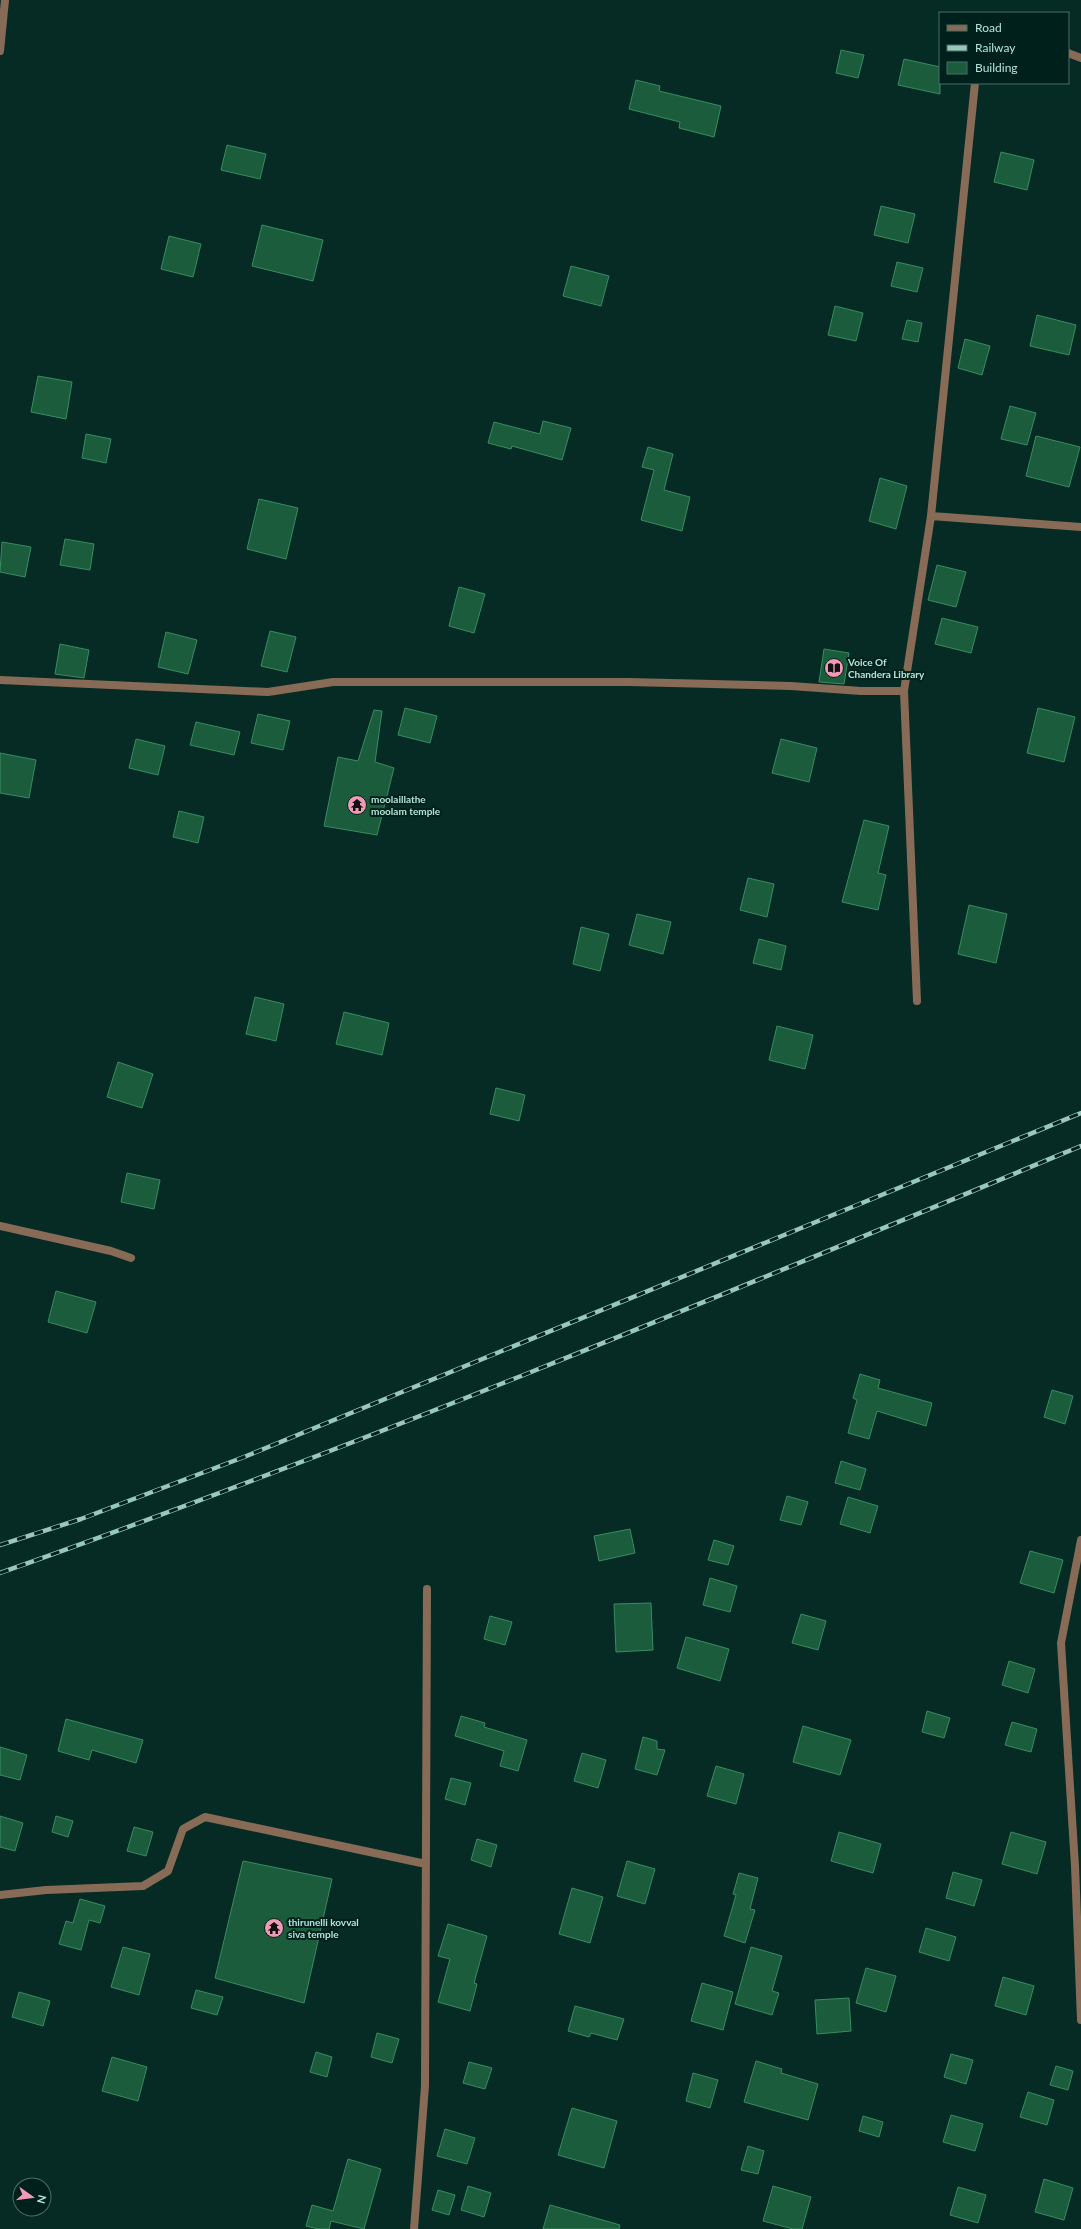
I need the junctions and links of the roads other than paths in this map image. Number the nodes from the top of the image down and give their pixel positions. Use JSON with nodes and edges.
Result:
{"nodes":[{"id":1,"x":5,"y":0,"type":"edge"},
{"id":2,"x":0,"y":51,"type":"edge"},
{"id":3,"x":1069,"y":53,"type":"edge"},
{"id":4,"x":1081,"y":58,"type":"edge"},
{"id":5,"x":975,"y":84,"type":"edge"},
{"id":6,"x":931,"y":516,"type":"junction"},
{"id":7,"x":1081,"y":527,"type":"edge"},
{"id":8,"x":0,"y":680,"type":"edge"},
{"id":9,"x":904,"y":691,"type":"junction"},
{"id":10,"x":918,"y":1001,"type":"dead end"},
{"id":11,"x":0,"y":1226,"type":"edge"},
{"id":12,"x":131,"y":1258,"type":"dead end"},
{"id":13,"x":1081,"y":1540,"type":"edge"},
{"id":14,"x":427,"y":1589,"type":"dead end"},
{"id":15,"x":426,"y":1864,"type":"junction"},
{"id":16,"x":0,"y":1895,"type":"edge"},
{"id":17,"x":1081,"y":2020,"type":"edge"},
{"id":18,"x":414,"y":2229,"type":"edge"}],
"edges":[{"from":1,"to":2,"type":"street"},
{"from":3,"to":4,"type":"street"},
{"from":5,"to":6,"type":"street"},
{"from":6,"to":7,"type":"street"},
{"from":6,"to":9,"type":"street"},
{"from":8,"to":9,"type":"street"},
{"from":9,"to":10,"type":"street"},
{"from":11,"to":12,"type":"street"},
{"from":13,"to":17,"type":"street"},
{"from":14,"to":15,"type":"street"},
{"from":15,"to":16,"type":"street"},
{"from":15,"to":18,"type":"street"}]}
